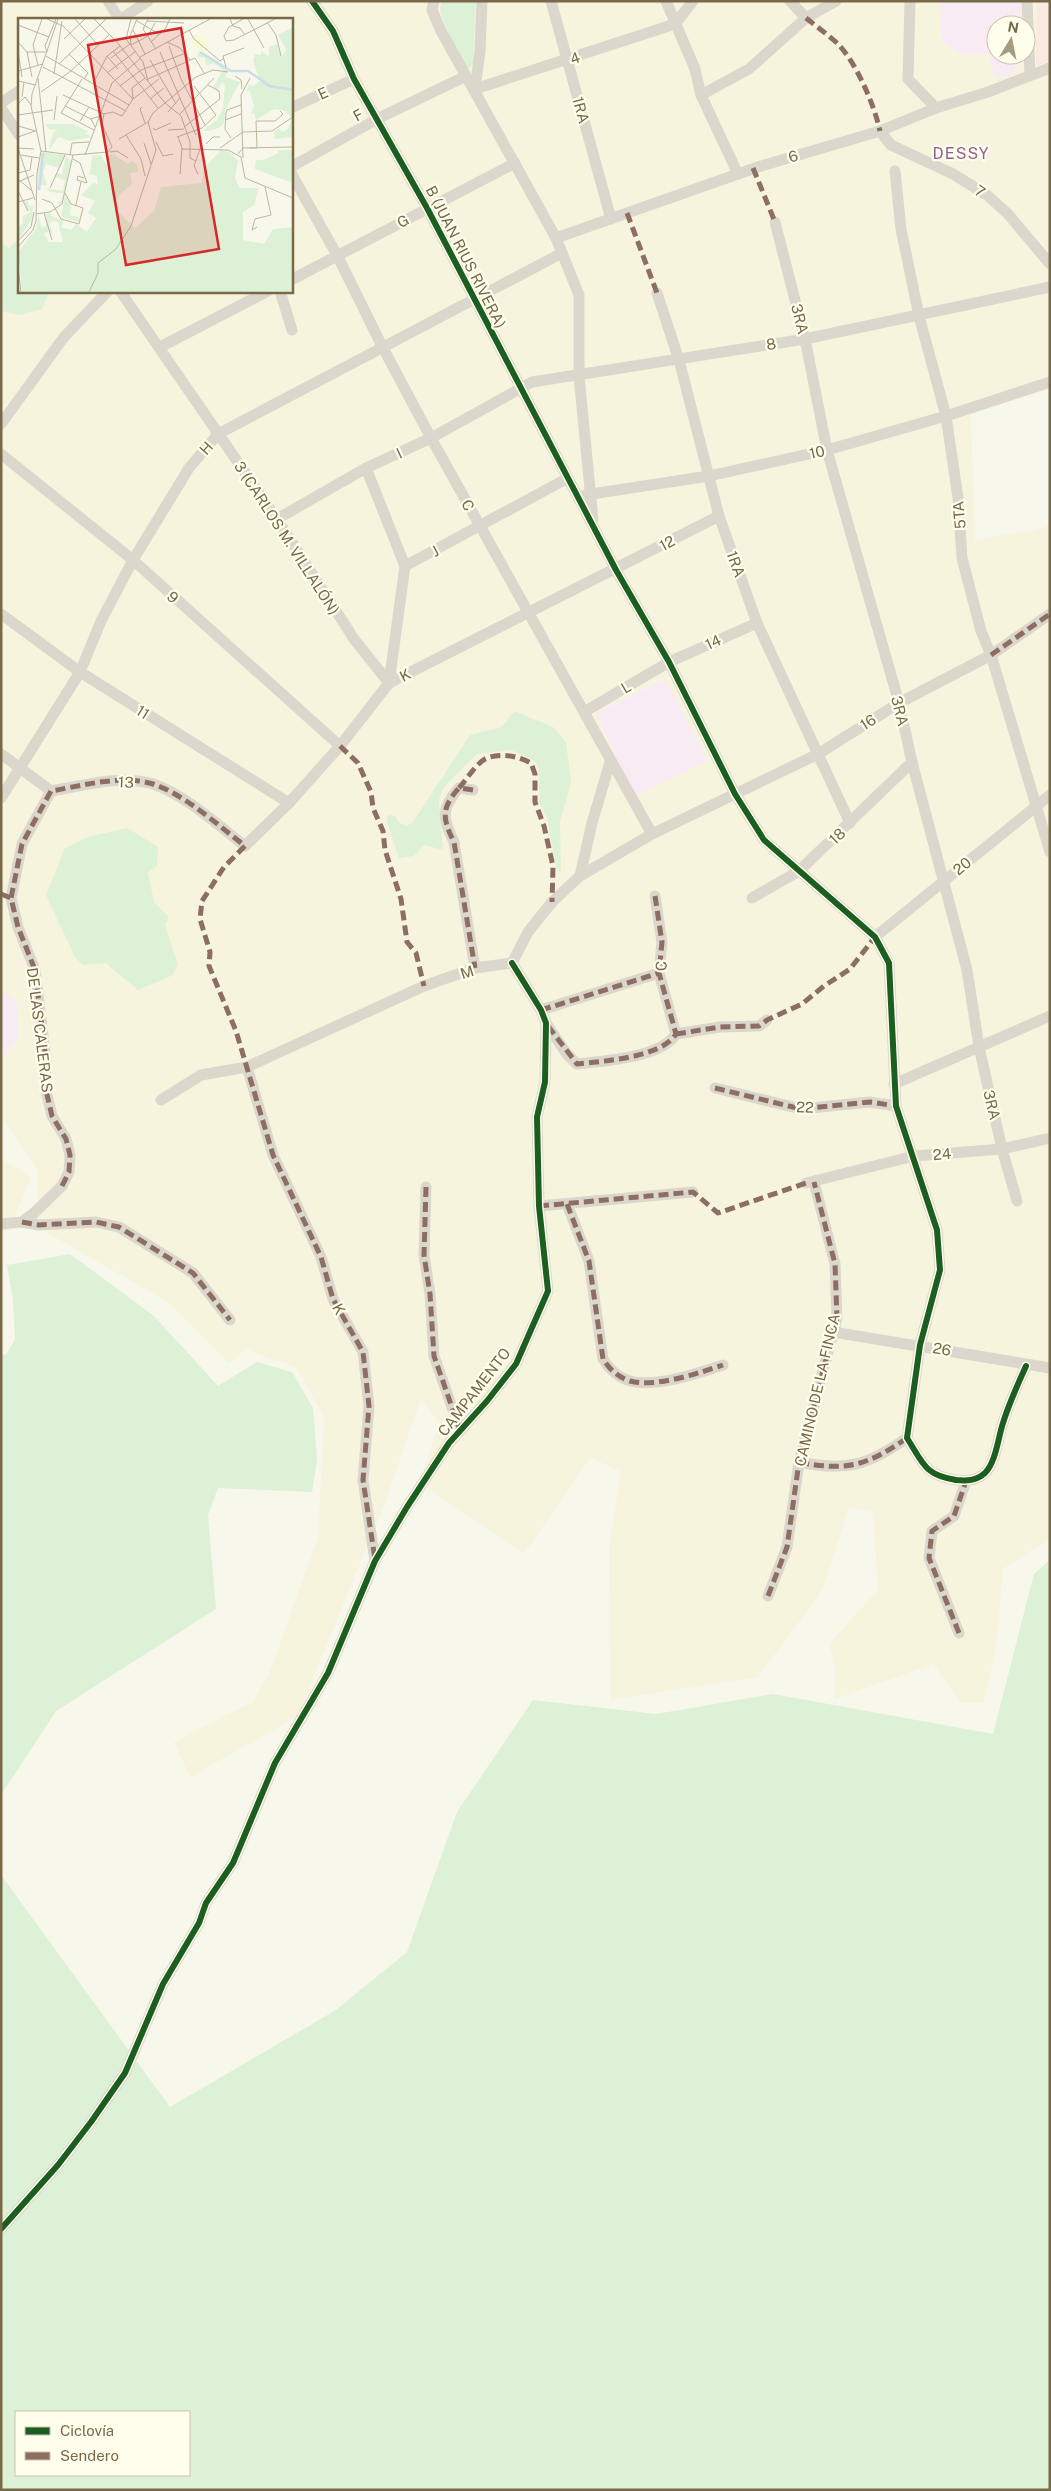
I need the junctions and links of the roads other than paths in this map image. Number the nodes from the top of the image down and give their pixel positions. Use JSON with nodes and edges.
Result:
{"nodes":[{"id":1,"x":108,"y":1,"type":"edge"},
{"id":2,"x":148,"y":1,"type":"edge"},
{"id":3,"x":312,"y":1,"type":"edge"},
{"id":4,"x":434,"y":1,"type":"edge"},
{"id":5,"x":482,"y":1,"type":"edge"},
{"id":6,"x":551,"y":1,"type":"edge"},
{"id":7,"x":666,"y":1,"type":"edge"},
{"id":8,"x":693,"y":1,"type":"edge"},
{"id":9,"x":790,"y":1,"type":"edge"},
{"id":10,"x":836,"y":1,"type":"edge"},
{"id":11,"x":910,"y":1,"type":"edge"},
{"id":12,"x":1027,"y":1,"type":"edge"},
{"id":13,"x":119,"y":18,"type":"edge"},
{"id":14,"x":122,"y":18,"type":"edge"},
{"id":15,"x":806,"y":18,"type":"junction"},
{"id":16,"x":675,"y":24,"type":"junction"},
{"id":17,"x":568,"y":60,"type":"junction"},
{"id":18,"x":1050,"y":68,"type":"edge"},
{"id":19,"x":1030,"y":74,"type":"junction"},
{"id":20,"x":466,"y":76,"type":"junction"},
{"id":21,"x":354,"y":79,"type":"junction"},
{"id":22,"x":475,"y":89,"type":"junction"},
{"id":23,"x":18,"y":91,"type":"edge"},
{"id":24,"x":701,"y":94,"type":"junction"},
{"id":25,"x":1,"y":103,"type":"edge"},
{"id":26,"x":1,"y":108,"type":"edge"},
{"id":27,"x":292,"y":108,"type":"edge"},
{"id":28,"x":936,"y":108,"type":"junction"},
{"id":29,"x":378,"y":118,"type":"junction"},
{"id":30,"x":880,"y":130,"type":"junction"},
{"id":31,"x":18,"y":134,"type":"edge"},
{"id":32,"x":515,"y":163,"type":"junction"},
{"id":33,"x":292,"y":166,"type":"edge"},
{"id":34,"x":895,"y":171,"type":"dead end"},
{"id":35,"x":738,"y":174,"type":"junction"},
{"id":36,"x":292,"y":175,"type":"edge"},
{"id":37,"x":427,"y":208,"type":"junction"},
{"id":38,"x":611,"y":219,"type":"junction"},
{"id":39,"x":775,"y":222,"type":"dead end"},
{"id":40,"x":556,"y":238,"type":"junction"},
{"id":41,"x":562,"y":253,"type":"junction"},
{"id":42,"x":338,"y":257,"type":"junction"},
{"id":43,"x":1050,"y":264,"type":"edge"},
{"id":44,"x":292,"y":280,"type":"edge"},
{"id":45,"x":1050,"y":287,"type":"edge"},
{"id":46,"x":107,"y":292,"type":"edge"},
{"id":47,"x":121,"y":292,"type":"edge"},
{"id":48,"x":266,"y":292,"type":"edge"},
{"id":49,"x":280,"y":292,"type":"edge"},
{"id":50,"x":657,"y":292,"type":"dead end"},
{"id":51,"x":475,"y":299,"type":"junction"},
{"id":52,"x":919,"y":316,"type":"junction"},
{"id":53,"x":292,"y":330,"type":"dead end"},
{"id":54,"x":805,"y":338,"type":"junction"},
{"id":55,"x":160,"y":346,"type":"junction"},
{"id":56,"x":383,"y":348,"type":"junction"},
{"id":57,"x":679,"y":360,"type":"junction"},
{"id":58,"x":580,"y":376,"type":"junction"},
{"id":59,"x":1050,"y":382,"type":"edge"},
{"id":60,"x":521,"y":389,"type":"junction"},
{"id":61,"x":946,"y":416,"type":"junction"},
{"id":62,"x":1,"y":424,"type":"edge"},
{"id":63,"x":218,"y":434,"type":"junction"},
{"id":64,"x":431,"y":438,"type":"junction"},
{"id":65,"x":827,"y":450,"type":"junction"},
{"id":66,"x":1,"y":454,"type":"edge"},
{"id":67,"x":366,"y":468,"type":"junction"},
{"id":68,"x":709,"y":476,"type":"junction"},
{"id":69,"x":568,"y":478,"type":"junction"},
{"id":70,"x":590,"y":493,"type":"junction"},
{"id":71,"x":578,"y":498,"type":"junction"},
{"id":72,"x":719,"y":516,"type":"junction"},
{"id":73,"x":277,"y":519,"type":"junction"},
{"id":74,"x":481,"y":527,"type":"junction"},
{"id":75,"x":594,"y":528,"type":"junction"},
{"id":76,"x":133,"y":560,"type":"junction"},
{"id":77,"x":405,"y":566,"type":"junction"},
{"id":78,"x":616,"y":570,"type":"junction"},
{"id":79,"x":527,"y":613,"type":"junction"},
{"id":80,"x":1,"y":614,"type":"edge"},
{"id":81,"x":1050,"y":614,"type":"edge"},
{"id":82,"x":756,"y":622,"type":"junction"},
{"id":83,"x":991,"y":654,"type":"junction"},
{"id":84,"x":669,"y":662,"type":"junction"},
{"id":85,"x":80,"y":672,"type":"junction"},
{"id":86,"x":389,"y":683,"type":"junction"},
{"id":87,"x":899,"y":703,"type":"junction"},
{"id":88,"x":584,"y":712,"type":"junction"},
{"id":89,"x":340,"y":746,"type":"junction"},
{"id":90,"x":1,"y":754,"type":"edge"},
{"id":91,"x":818,"y":754,"type":"junction"},
{"id":92,"x":610,"y":762,"type":"junction"},
{"id":93,"x":912,"y":762,"type":"junction"},
{"id":94,"x":22,"y":768,"type":"junction"},
{"id":95,"x":51,"y":790,"type":"junction"},
{"id":96,"x":473,"y":790,"type":"dead end"},
{"id":97,"x":735,"y":794,"type":"junction"},
{"id":98,"x":1050,"y":795,"type":"edge"},
{"id":99,"x":1,"y":798,"type":"edge"},
{"id":100,"x":289,"y":803,"type":"junction"},
{"id":101,"x":1035,"y":805,"type":"junction"},
{"id":102,"x":850,"y":824,"type":"junction"},
{"id":103,"x":652,"y":834,"type":"junction"},
{"id":104,"x":245,"y":846,"type":"joint"},
{"id":105,"x":1050,"y":852,"type":"edge"},
{"id":106,"x":799,"y":871,"type":"junction"},
{"id":107,"x":580,"y":876,"type":"junction"},
{"id":108,"x":945,"y":880,"type":"junction"},
{"id":109,"x":655,"y":896,"type":"dead end"},
{"id":110,"x":752,"y":898,"type":"dead end"},
{"id":111,"x":875,"y":937,"type":"junction"},
{"id":112,"x":512,"y":963,"type":"junction"},
{"id":113,"x":475,"y":968,"type":"junction"},
{"id":114,"x":660,"y":973,"type":"junction"},
{"id":115,"x":541,"y":1010,"type":"junction"},
{"id":116,"x":1050,"y":1016,"type":"edge"},
{"id":117,"x":767,"y":1020,"type":"dead end"},
{"id":118,"x":546,"y":1023,"type":"junction"},
{"id":119,"x":676,"y":1034,"type":"junction"},
{"id":120,"x":979,"y":1047,"type":"junction"},
{"id":121,"x":247,"y":1066,"type":"junction"},
{"id":122,"x":894,"y":1084,"type":"junction"},
{"id":123,"x":715,"y":1088,"type":"dead end"},
{"id":124,"x":161,"y":1100,"type":"dead end"},
{"id":125,"x":896,"y":1106,"type":"junction"},
{"id":126,"x":1050,"y":1138,"type":"edge"},
{"id":127,"x":1002,"y":1148,"type":"junction"},
{"id":128,"x":914,"y":1156,"type":"junction"},
{"id":129,"x":810,"y":1182,"type":"joint"},
{"id":130,"x":426,"y":1187,"type":"dead end"},
{"id":131,"x":694,"y":1192,"type":"dead end"},
{"id":132,"x":1017,"y":1201,"type":"dead end"},
{"id":133,"x":567,"y":1204,"type":"junction"},
{"id":134,"x":539,"y":1206,"type":"junction"},
{"id":135,"x":22,"y":1222,"type":"junction"},
{"id":136,"x":1,"y":1224,"type":"edge"},
{"id":137,"x":230,"y":1320,"type":"dead end"},
{"id":138,"x":834,"y":1332,"type":"junction"},
{"id":139,"x":920,"y":1345,"type":"junction"},
{"id":140,"x":723,"y":1365,"type":"dead end"},
{"id":141,"x":1026,"y":1366,"type":"junction"},
{"id":142,"x":1050,"y":1368,"type":"edge"},
{"id":143,"x":460,"y":1430,"type":"junction"},
{"id":144,"x":907,"y":1438,"type":"junction"},
{"id":145,"x":799,"y":1462,"type":"junction"},
{"id":146,"x":966,"y":1481,"type":"junction"},
{"id":147,"x":375,"y":1561,"type":"junction"},
{"id":148,"x":768,"y":1596,"type":"dead end"},
{"id":149,"x":959,"y":1634,"type":"dead end"},
{"id":150,"x":1,"y":2229,"type":"edge"}],
"edges":[{"from":1,"to":13,"type":"street"},
{"from":2,"to":14,"type":"street"},
{"from":3,"to":21,"type":"street","name":"B (JUAN RIUS RIVERA)"},
{"from":4,"to":20,"type":"street"},
{"from":5,"to":22,"type":"street"},
{"from":6,"to":17,"type":"street","name":"1RA"},
{"from":7,"to":16,"type":"street"},
{"from":8,"to":16,"type":"street"},
{"from":9,"to":15,"type":"street"},
{"from":10,"to":15,"type":"street"},
{"from":11,"to":28,"type":"street"},
{"from":12,"to":19,"type":"street"},
{"from":15,"to":24,"type":"street"},
{"from":16,"to":17,"type":"street","name":"4"},
{"from":16,"to":24,"type":"street"},
{"from":17,"to":22,"type":"street","name":"4"},
{"from":17,"to":38,"type":"street","name":"1RA"},
{"from":18,"to":19,"type":"street","name":"6"},
{"from":19,"to":28,"type":"street","name":"6"},
{"from":20,"to":22,"type":"street"},
{"from":20,"to":29,"type":"street","name":"F"},
{"from":21,"to":27,"type":"street","name":"E"},
{"from":21,"to":29,"type":"street","name":"B (JUAN RIUS RIVERA)"},
{"from":22,"to":32,"type":"street"},
{"from":23,"to":25,"type":"street"},
{"from":24,"to":35,"type":"street"},
{"from":26,"to":31,"type":"street"},
{"from":28,"to":30,"type":"street","name":"6"},
{"from":29,"to":33,"type":"street","name":"F"},
{"from":29,"to":37,"type":"street","name":"B (JUAN RIUS RIVERA)"},
{"from":30,"to":35,"type":"street","name":"6"},
{"from":30,"to":43,"type":"street","name":"7"},
{"from":32,"to":37,"type":"street","name":"G"},
{"from":32,"to":40,"type":"street"},
{"from":34,"to":52,"type":"street","name":"5TA"},
{"from":35,"to":38,"type":"street","name":"6"},
{"from":36,"to":42,"type":"street","name":"C"},
{"from":37,"to":42,"type":"street","name":"G"},
{"from":37,"to":51,"type":"street","name":"B (JUAN RIUS RIVERA)"},
{"from":38,"to":40,"type":"street","name":"6"},
{"from":39,"to":54,"type":"street","name":"3RA"},
{"from":40,"to":41,"type":"street"},
{"from":41,"to":51,"type":"street","name":"H"},
{"from":41,"to":58,"type":"street"},
{"from":42,"to":44,"type":"street","name":"G"},
{"from":42,"to":56,"type":"street","name":"C"},
{"from":45,"to":52,"type":"street","name":"8"},
{"from":46,"to":62,"type":"street"},
{"from":47,"to":55,"type":"street","name":"3 (CARLOS M. VILLALÓN)"},
{"from":48,"to":55,"type":"street"},
{"from":49,"to":53,"type":"street"},
{"from":50,"to":57,"type":"street","name":"1RA"},
{"from":51,"to":56,"type":"street","name":"H"},
{"from":51,"to":60,"type":"street","name":"B (JUAN RIUS RIVERA)"},
{"from":52,"to":54,"type":"street","name":"8"},
{"from":52,"to":61,"type":"street","name":"5TA"},
{"from":54,"to":57,"type":"street","name":"8"},
{"from":54,"to":65,"type":"street","name":"3RA"},
{"from":55,"to":63,"type":"street","name":"3 (CARLOS M. VILLALÓN)"},
{"from":56,"to":63,"type":"street","name":"H"},
{"from":56,"to":64,"type":"street","name":"C"},
{"from":57,"to":58,"type":"street","name":"8"},
{"from":57,"to":68,"type":"street","name":"1RA"},
{"from":58,"to":60,"type":"street","name":"8"},
{"from":58,"to":70,"type":"street"},
{"from":59,"to":61,"type":"street","name":"10"},
{"from":60,"to":64,"type":"street","name":"I"},
{"from":60,"to":69,"type":"street","name":"B (JUAN RIUS RIVERA)"},
{"from":61,"to":65,"type":"street","name":"10"},
{"from":61,"to":83,"type":"street","name":"5TA"},
{"from":63,"to":73,"type":"street","name":"3 (CARLOS M. VILLALÓN)"},
{"from":63,"to":76,"type":"street","name":"H"},
{"from":64,"to":67,"type":"street","name":"I"},
{"from":64,"to":74,"type":"street","name":"C"},
{"from":65,"to":68,"type":"street","name":"10"},
{"from":65,"to":87,"type":"street","name":"3RA"},
{"from":66,"to":76,"type":"street","name":"9"},
{"from":67,"to":73,"type":"street","name":"I"},
{"from":67,"to":77,"type":"street"},
{"from":68,"to":70,"type":"street","name":"10"},
{"from":68,"to":72,"type":"street","name":"1RA"},
{"from":69,"to":71,"type":"street","name":"B (JUAN RIUS RIVERA)"},
{"from":69,"to":74,"type":"street","name":"J"},
{"from":70,"to":71,"type":"street","name":"10"},
{"from":70,"to":75,"type":"street"},
{"from":71,"to":75,"type":"street","name":"B (JUAN RIUS RIVERA)"},
{"from":72,"to":78,"type":"street","name":"12"},
{"from":72,"to":82,"type":"street","name":"1RA"},
{"from":73,"to":86,"type":"street","name":"3 (CARLOS M. VILLALÓN)"},
{"from":74,"to":77,"type":"street","name":"J"},
{"from":74,"to":79,"type":"street","name":"C"},
{"from":75,"to":78,"type":"street","name":"B (JUAN RIUS RIVERA)"},
{"from":76,"to":85,"type":"street","name":"H"},
{"from":76,"to":89,"type":"street","name":"9"},
{"from":77,"to":86,"type":"street"},
{"from":78,"to":79,"type":"street","name":"K"},
{"from":78,"to":84,"type":"street","name":"B (JUAN RIUS RIVERA)"},
{"from":79,"to":86,"type":"street","name":"K"},
{"from":79,"to":88,"type":"street","name":"C"},
{"from":80,"to":85,"type":"street","name":"11"},
{"from":81,"to":83,"type":"street","name":"16"},
{"from":82,"to":84,"type":"street","name":"14"},
{"from":82,"to":91,"type":"street","name":"1RA"},
{"from":83,"to":87,"type":"street","name":"16"},
{"from":83,"to":101,"type":"street","name":"5TA"},
{"from":84,"to":88,"type":"street","name":"L"},
{"from":84,"to":97,"type":"street","name":"B (JUAN RIUS RIVERA)"},
{"from":85,"to":94,"type":"street","name":"H"},
{"from":85,"to":100,"type":"street","name":"11"},
{"from":86,"to":89,"type":"street","name":"K"},
{"from":87,"to":91,"type":"street","name":"16"},
{"from":87,"to":93,"type":"street","name":"3RA"},
{"from":88,"to":92,"type":"street","name":"C"},
{"from":89,"to":100,"type":"street","name":"K"},
{"from":90,"to":94,"type":"street"},
{"from":91,"to":97,"type":"street","name":"16"},
{"from":91,"to":102,"type":"street","name":"1RA"},
{"from":92,"to":103,"type":"street","name":"C"},
{"from":92,"to":107,"type":"street"},
{"from":93,"to":102,"type":"street","name":"18"},
{"from":93,"to":108,"type":"street","name":"3RA"},
{"from":94,"to":95,"type":"street"},
{"from":94,"to":99,"type":"street","name":"H"},
{"from":95,"to":104,"type":"street","name":"13"},
{"from":95,"to":135,"type":"street","name":"DE LAS CALERAS"},
{"from":96,"to":113,"type":"street"},
{"from":97,"to":103,"type":"street"},
{"from":97,"to":106,"type":"street","name":"B (JUAN RIUS RIVERA)"},
{"from":98,"to":101,"type":"street","name":"20"},
{"from":100,"to":104,"type":"street","name":"K"},
{"from":101,"to":105,"type":"street","name":"5TA"},
{"from":101,"to":108,"type":"street","name":"20"},
{"from":102,"to":106,"type":"street","name":"18"},
{"from":103,"to":107,"type":"street"},
{"from":106,"to":110,"type":"street","name":"18"},
{"from":106,"to":111,"type":"street","name":"B (JUAN RIUS RIVERA)"},
{"from":107,"to":112,"type":"street"},
{"from":108,"to":111,"type":"street","name":"20"},
{"from":108,"to":120,"type":"street","name":"3RA"},
{"from":109,"to":114,"type":"street","name":"C"},
{"from":111,"to":122,"type":"street"},
{"from":112,"to":113,"type":"street","name":"M"},
{"from":112,"to":115,"type":"street","name":"CAMPAMENTO"},
{"from":113,"to":121,"type":"street","name":"M"},
{"from":114,"to":115,"type":"street"},
{"from":114,"to":119,"type":"street","name":"C"},
{"from":115,"to":118,"type":"street","name":"CAMPAMENTO"},
{"from":116,"to":120,"type":"street"},
{"from":117,"to":119,"type":"street"},
{"from":118,"to":119,"type":"street"},
{"from":118,"to":134,"type":"street","name":"CAMPAMENTO"},
{"from":120,"to":122,"type":"street"},
{"from":120,"to":127,"type":"street","name":"3RA"},
{"from":121,"to":124,"type":"street","name":"M"},
{"from":121,"to":147,"type":"street","name":"K"},
{"from":122,"to":125,"type":"street"},
{"from":123,"to":125,"type":"street","name":"22"},
{"from":125,"to":128,"type":"street"},
{"from":126,"to":127,"type":"street","name":"24"},
{"from":127,"to":128,"type":"street","name":"24"},
{"from":127,"to":132,"type":"street","name":"3RA"},
{"from":128,"to":129,"type":"street","name":"24"},
{"from":128,"to":139,"type":"street"},
{"from":129,"to":138,"type":"street","name":"CAMINO DE LA FINCA"},
{"from":130,"to":143,"type":"street"},
{"from":131,"to":133,"type":"street"},
{"from":133,"to":134,"type":"street"},
{"from":133,"to":140,"type":"street"},
{"from":134,"to":143,"type":"street","name":"CAMPAMENTO"},
{"from":135,"to":136,"type":"street"},
{"from":135,"to":137,"type":"street"},
{"from":138,"to":139,"type":"street","name":"26"},
{"from":138,"to":145,"type":"street","name":"CAMINO DE LA FINCA"},
{"from":139,"to":141,"type":"street","name":"26"},
{"from":139,"to":144,"type":"street"},
{"from":141,"to":142,"type":"street","name":"26"},
{"from":141,"to":146,"type":"street"},
{"from":143,"to":147,"type":"street","name":"CAMPAMENTO"},
{"from":144,"to":145,"type":"street"},
{"from":144,"to":146,"type":"street"},
{"from":145,"to":148,"type":"street","name":"CAMINO DE LA FINCA"},
{"from":146,"to":149,"type":"street"},
{"from":147,"to":150,"type":"street","name":"CAMPAMENTO"}]}
